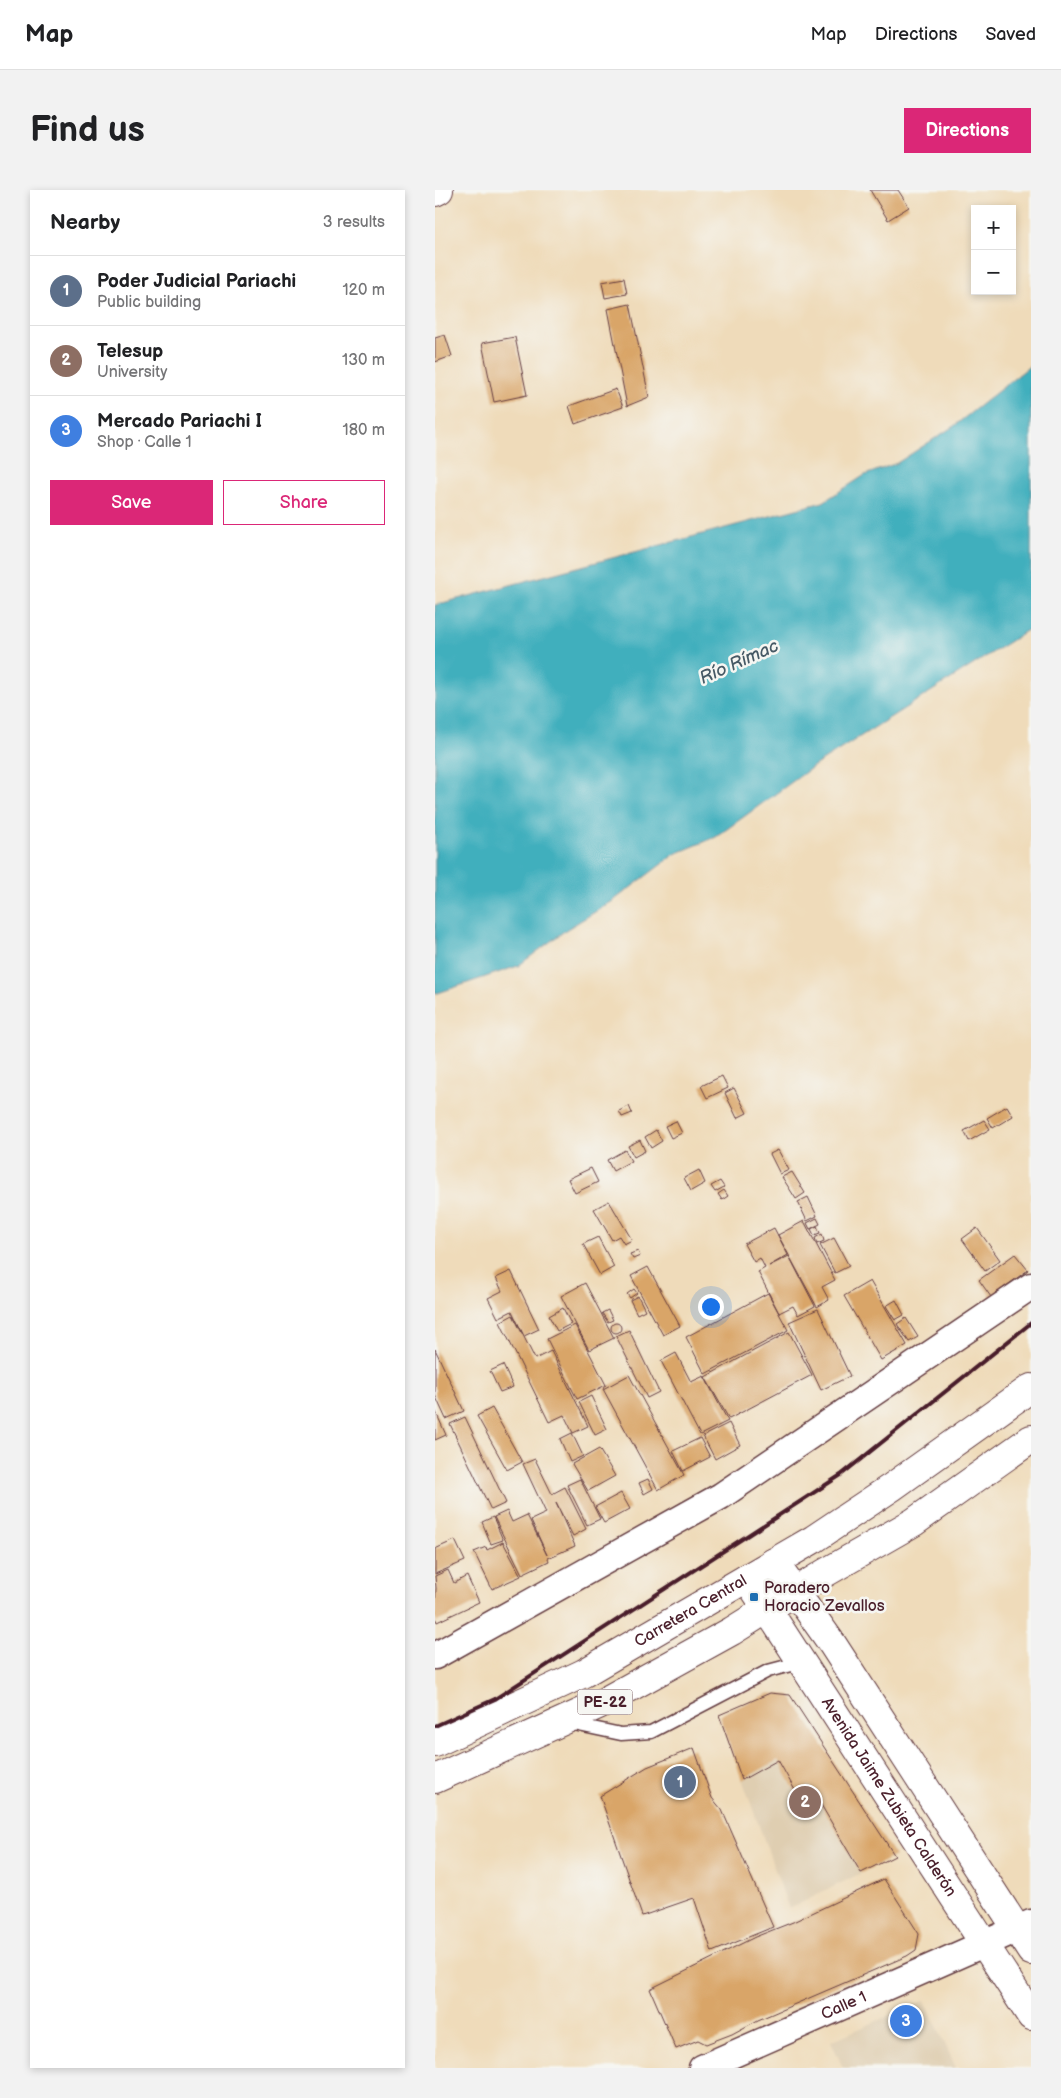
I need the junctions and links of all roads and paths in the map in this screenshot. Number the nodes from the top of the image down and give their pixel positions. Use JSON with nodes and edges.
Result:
{"nodes":[{"id":1,"x":439,"y":190,"type":"edge"},
{"id":2,"x":435,"y":192,"type":"edge"},
{"id":3,"x":1031,"y":1286,"type":"edge"},
{"id":4,"x":1031,"y":1388,"type":"edge"},
{"id":5,"x":1031,"y":1439,"type":"edge"},
{"id":6,"x":774,"y":1562,"type":"junction"},
{"id":7,"x":747,"y":1578,"type":"junction"},
{"id":8,"x":795,"y":1592,"type":"junction"},
{"id":9,"x":767,"y":1610,"type":"junction"},
{"id":10,"x":833,"y":1644,"type":"junction"},
{"id":11,"x":435,"y":1656,"type":"edge"},
{"id":12,"x":802,"y":1662,"type":"junction"},
{"id":13,"x":562,"y":1722,"type":"junction"},
{"id":14,"x":435,"y":1743,"type":"edge"},
{"id":15,"x":435,"y":1779,"type":"edge"},
{"id":16,"x":1026,"y":1935,"type":"edge"},
{"id":17,"x":985,"y":1944,"type":"junction"},
{"id":18,"x":1031,"y":2016,"type":"edge"},
{"id":19,"x":702,"y":2068,"type":"edge"}],
"edges":[{"from":1,"to":2,"type":"main road"},
{"from":3,"to":11,"type":"street"},
{"from":4,"to":6,"type":"main road","name":"Carretera Central","number":"PE-22"},
{"from":5,"to":8,"type":"main road","number":"PE-22"},
{"from":6,"to":7,"type":"main road","name":"Carretera Central","number":"PE-22"},
{"from":6,"to":8,"type":"main road","name":"Avenida Jaime Zubieta Calderón"},
{"from":7,"to":9,"type":"main road","name":"Avenida Jaime Zubieta Calderón"},
{"from":7,"to":14,"type":"main road","name":"Carretera Central","number":"PE-22"},
{"from":8,"to":9,"type":"main road","number":"PE-22"},
{"from":8,"to":10,"type":"main road","name":"Avenida Jaime Zubieta Calderón"},
{"from":9,"to":12,"type":"main road","name":"Avenida Jaime Zubieta Calderón"},
{"from":9,"to":13,"type":"main road","number":"PE-22"},
{"from":10,"to":12,"type":"main road"},
{"from":10,"to":16,"type":"main road","name":"Avenida Jaime Zubieta Calderón"},
{"from":12,"to":13,"type":"lane"},
{"from":12,"to":17,"type":"main road","name":"Avenida Jaime Zubieta Calderón"},
{"from":13,"to":15,"type":"main road","number":"PE-22"},
{"from":16,"to":17,"type":"street","name":"Calle 1"},
{"from":17,"to":18,"type":"main road","name":"Avenida Jaime Zubieta Calderón"},
{"from":17,"to":19,"type":"street","name":"Calle 1"}]}
